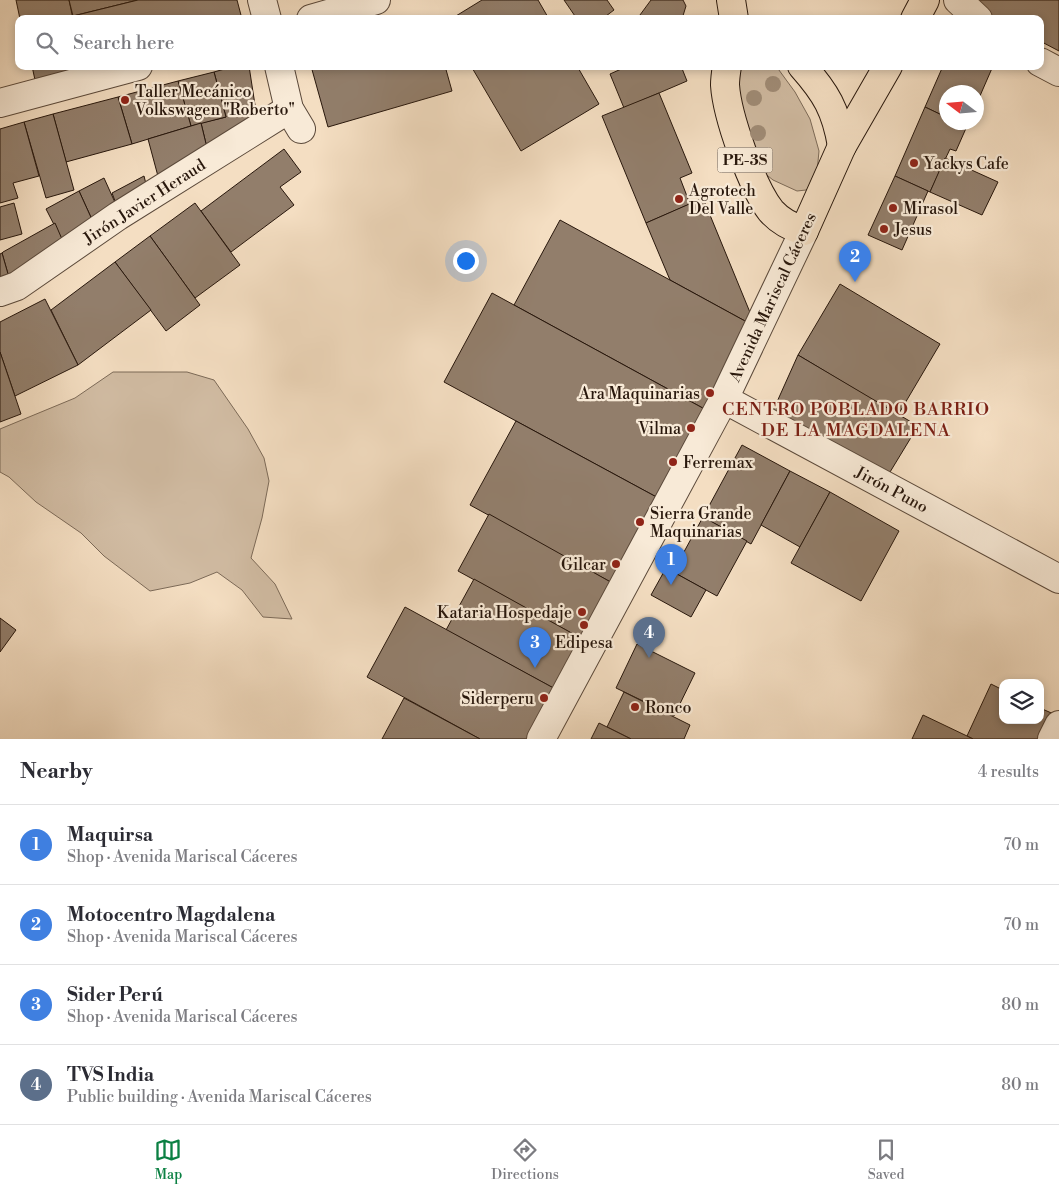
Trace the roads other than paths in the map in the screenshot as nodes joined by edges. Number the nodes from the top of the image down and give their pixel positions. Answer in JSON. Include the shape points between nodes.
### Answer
{"nodes":[{"id":1,"x":262,"y":0,"type":"edge"},
{"id":2,"x":376,"y":0,"type":"edge"},
{"id":3,"x":730,"y":0,"type":"edge"},
{"id":4,"x":925,"y":0,"type":"edge"},
{"id":5,"x":958,"y":0,"type":"edge"},
{"id":6,"x":266,"y":15,"type":"edge"},
{"id":7,"x":325,"y":15,"type":"edge"},
{"id":8,"x":733,"y":15,"type":"edge"},
{"id":9,"x":916,"y":15,"type":"edge"},
{"id":10,"x":974,"y":15,"type":"edge"},
{"id":11,"x":1044,"y":64,"type":"edge"},
{"id":12,"x":123,"y":70,"type":"edge"},
{"id":13,"x":280,"y":70,"type":"edge"},
{"id":14,"x":727,"y":70,"type":"edge"},
{"id":15,"x":805,"y":70,"type":"edge"},
{"id":16,"x":886,"y":70,"type":"edge"},
{"id":17,"x":1059,"y":72,"type":"edge"},
{"id":18,"x":0,"y":103,"type":"edge"},
{"id":19,"x":842,"y":146,"type":"junction"},
{"id":20,"x":804,"y":231,"type":"junction"},
{"id":21,"x":0,"y":292,"type":"edge"},
{"id":22,"x":724,"y":399,"type":"junction"},
{"id":23,"x":1059,"y":579,"type":"edge"},
{"id":24,"x":1059,"y":725,"type":"edge"},
{"id":25,"x":541,"y":739,"type":"edge"},
{"id":26,"x":1052,"y":739,"type":"edge"}],
"edges":[{"from":1,"to":6,"type":"street"},
{"from":2,"to":7,"type":"street"},
{"from":3,"to":8,"type":"highway"},
{"from":4,"to":9,"type":"highway"},
{"from":5,"to":10,"type":"street"},
{"from":11,"to":17,"type":"street"},
{"from":12,"to":18,"type":"street"},
{"from":13,"to":21,"type":"street","name":"Jirón Javier Heraud","via":[[295,119],[118,216],[17,286]]},
{"from":14,"to":20,"type":"highway","number":"PE-3S","via":[[731,119],[761,196],[782,221]]},
{"from":15,"to":19,"type":"highway","via":[[828,98]]},
{"from":16,"to":19,"type":"highway","name":"Avenida Mariscal Cáceres"},
{"from":19,"to":20,"type":"highway","name":"Avenida Mariscal Cáceres"},
{"from":20,"to":22,"type":"street","name":"Avenida Mariscal Cáceres"},
{"from":22,"to":23,"type":"street","name":"Jirón Puno"},
{"from":22,"to":25,"type":"street","name":"Avenida Mariscal Cáceres"},
{"from":24,"to":26,"type":"street"}]}
